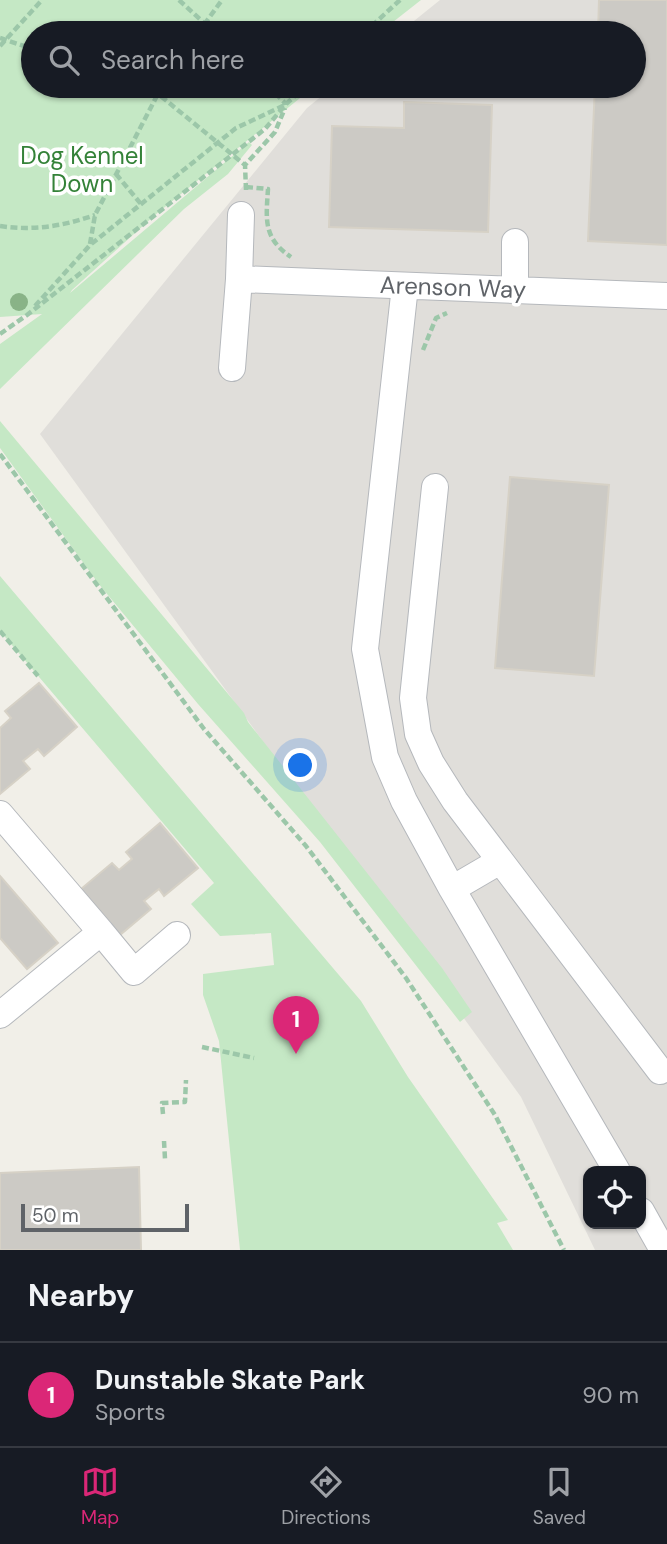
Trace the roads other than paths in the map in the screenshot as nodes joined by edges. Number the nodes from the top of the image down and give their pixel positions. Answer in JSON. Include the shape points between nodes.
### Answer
{"nodes":[{"id":1,"x":241,"y":215,"type":"road end"},
{"id":2,"x":515,"y":242,"type":"dead end"},
{"id":3,"x":239,"y":279,"type":"junction"},
{"id":4,"x":405,"y":286,"type":"junction"},
{"id":5,"x":515,"y":289,"type":"junction"},
{"id":6,"x":667,"y":296,"type":"edge"},
{"id":7,"x":232,"y":368,"type":"dead end"},
{"id":8,"x":435,"y":487,"type":"dead end"},
{"id":9,"x":0,"y":814,"type":"edge"},
{"id":10,"x":500,"y":861,"type":"junction"},
{"id":11,"x":453,"y":889,"type":"junction"},
{"id":12,"x":101,"y":932,"type":"junction"},
{"id":13,"x":177,"y":935,"type":"dead end"},
{"id":14,"x":0,"y":1015,"type":"edge"},
{"id":15,"x":660,"y":1071,"type":"dead end"},
{"id":16,"x":614,"y":1166,"type":"edge"},
{"id":17,"x":646,"y":1220,"type":"edge"},
{"id":18,"x":663,"y":1250,"type":"edge"}],
"edges":[{"from":1,"to":3,"type":"street"},
{"from":2,"to":5,"type":"street"},
{"from":3,"to":4,"type":"street","name":"Arenson Way"},
{"from":3,"to":7,"type":"street"},
{"from":4,"to":5,"type":"street","name":"Arenson Way"},
{"from":4,"to":11,"type":"street","via":[[365,649],[385,757]]},
{"from":5,"to":6,"type":"street","name":"Arenson Way"},
{"from":8,"to":10,"type":"street","via":[[415,667],[418,734],[455,801]]},
{"from":9,"to":12,"type":"street"},
{"from":10,"to":11,"type":"street"},
{"from":10,"to":15,"type":"street"},
{"from":11,"to":16,"type":"street"},
{"from":12,"to":13,"type":"street","via":[[134,972]]},
{"from":12,"to":14,"type":"street"},
{"from":17,"to":18,"type":"street"}]}
